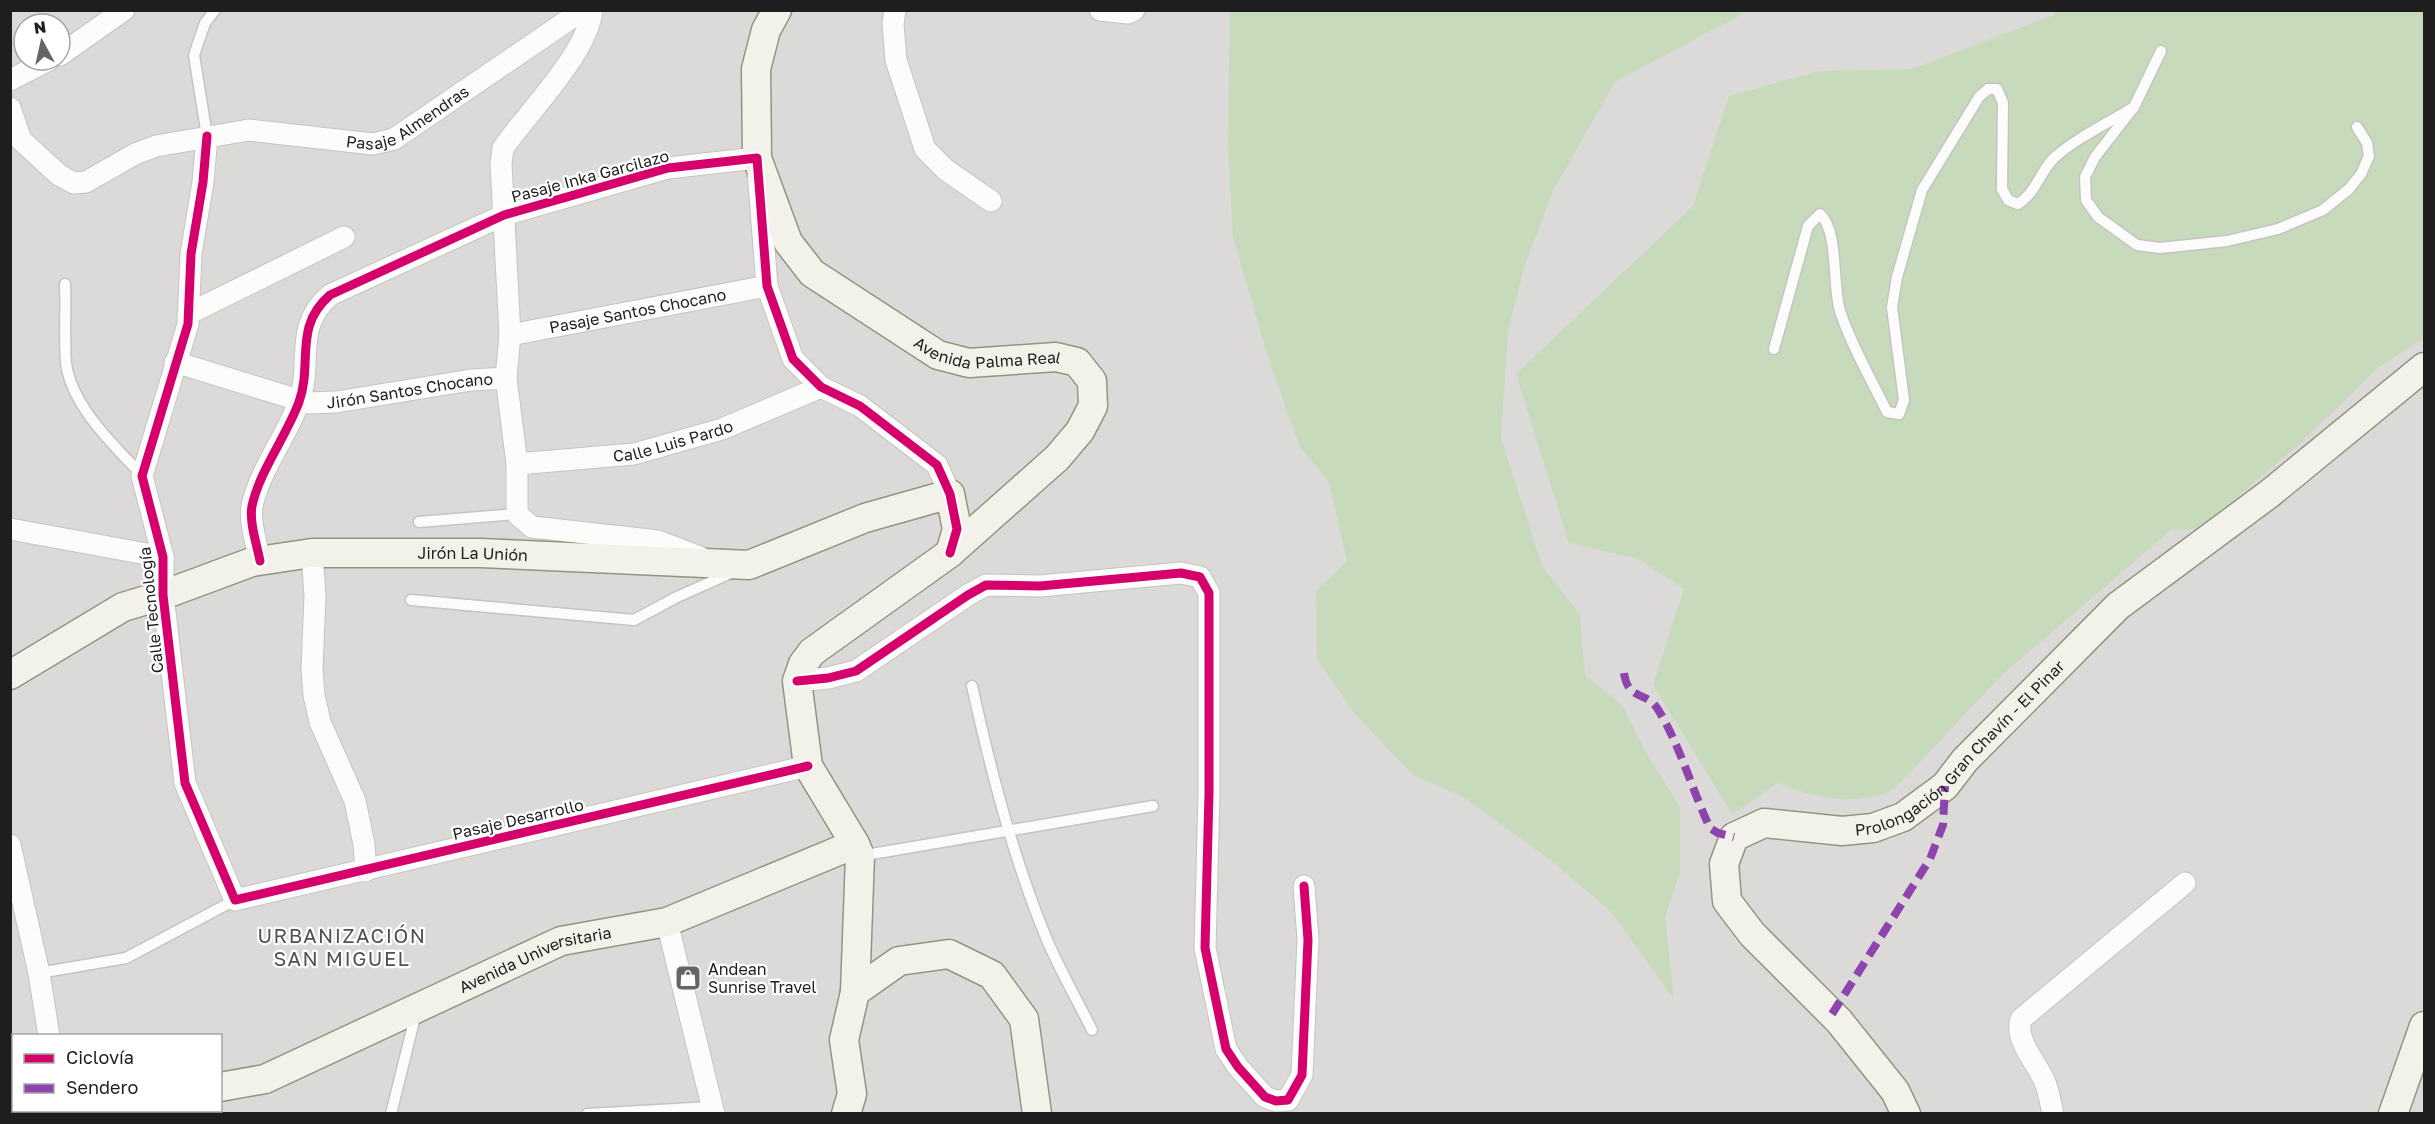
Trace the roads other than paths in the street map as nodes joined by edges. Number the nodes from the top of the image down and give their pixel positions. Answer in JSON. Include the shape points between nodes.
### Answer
{"nodes":[{"id":1,"x":124,"y":10,"type":"edge"},
{"id":2,"x":215,"y":10,"type":"edge"},
{"id":3,"x":583,"y":10,"type":"edge"},
{"id":4,"x":592,"y":10,"type":"edge"},
{"id":5,"x":777,"y":10,"type":"edge"},
{"id":6,"x":895,"y":10,"type":"edge"},
{"id":7,"x":1100,"y":10,"type":"edge"},
{"id":8,"x":1134,"y":10,"type":"edge"},
{"id":9,"x":72,"y":47,"type":"edge"},
{"id":10,"x":2162,"y":51,"type":"dead end"},
{"id":11,"x":26,"y":72,"type":"edge"},
{"id":12,"x":10,"y":80,"type":"edge"},
{"id":13,"x":2134,"y":107,"type":"junction"},
{"id":14,"x":10,"y":108,"type":"edge"},
{"id":15,"x":2357,"y":127,"type":"dead end"},
{"id":16,"x":207,"y":136,"type":"junction"},
{"id":17,"x":757,"y":158,"type":"junction"},
{"id":18,"x":991,"y":201,"type":"dead end"},
{"id":19,"x":504,"y":214,"type":"junction"},
{"id":20,"x":344,"y":237,"type":"dead end"},
{"id":21,"x":65,"y":285,"type":"dead end"},
{"id":22,"x":767,"y":286,"type":"junction"},
{"id":23,"x":188,"y":314,"type":"junction"},
{"id":24,"x":510,"y":335,"type":"junction"},
{"id":25,"x":1774,"y":349,"type":"dead end"},
{"id":26,"x":175,"y":362,"type":"junction"},
{"id":27,"x":2424,"y":367,"type":"edge"},
{"id":28,"x":506,"y":378,"type":"junction"},
{"id":29,"x":821,"y":387,"type":"junction"},
{"id":30,"x":300,"y":400,"type":"junction"},
{"id":31,"x":517,"y":464,"type":"junction"},
{"id":32,"x":142,"y":476,"type":"junction"},
{"id":33,"x":950,"y":494,"type":"junction"},
{"id":34,"x":517,"y":514,"type":"junction"},
{"id":35,"x":419,"y":522,"type":"dead end"},
{"id":36,"x":10,"y":529,"type":"edge"},
{"id":37,"x":312,"y":553,"type":"junction"},
{"id":38,"x":950,"y":553,"type":"junction"},
{"id":39,"x":163,"y":557,"type":"junction"},
{"id":40,"x":260,"y":561,"type":"junction"},
{"id":41,"x":717,"y":563,"type":"junction"},
{"id":42,"x":749,"y":565,"type":"junction"},
{"id":43,"x":163,"y":595,"type":"junction"},
{"id":44,"x":411,"y":600,"type":"dead end"},
{"id":45,"x":10,"y":675,"type":"edge"},
{"id":46,"x":797,"y":681,"type":"junction"},
{"id":47,"x":972,"y":686,"type":"dead end"},
{"id":48,"x":808,"y":766,"type":"junction"},
{"id":49,"x":1153,"y":806,"type":"dead end"},
{"id":50,"x":1009,"y":831,"type":"junction"},
{"id":51,"x":10,"y":845,"type":"edge"},
{"id":52,"x":858,"y":850,"type":"junction"},
{"id":53,"x":366,"y":871,"type":"junction"},
{"id":54,"x":2185,"y":883,"type":"dead end"},
{"id":55,"x":1304,"y":886,"type":"dead end"},
{"id":56,"x":235,"y":900,"type":"junction"},
{"id":57,"x":667,"y":922,"type":"junction"},
{"id":58,"x":39,"y":973,"type":"junction"},
{"id":59,"x":855,"y":992,"type":"junction"},
{"id":60,"x":417,"y":1007,"type":"junction"},
{"id":61,"x":2424,"y":1026,"type":"edge"},
{"id":62,"x":1092,"y":1030,"type":"dead end"},
{"id":63,"x":49,"y":1034,"type":"edge"},
{"id":64,"x":222,"y":1087,"type":"edge"},
{"id":65,"x":713,"y":1110,"type":"edge"},
{"id":66,"x":391,"y":1113,"type":"edge"},
{"id":67,"x":587,"y":1113,"type":"edge"},
{"id":68,"x":846,"y":1113,"type":"edge"},
{"id":69,"x":1037,"y":1113,"type":"edge"},
{"id":70,"x":1906,"y":1113,"type":"edge"},
{"id":71,"x":2053,"y":1113,"type":"edge"},
{"id":72,"x":2393,"y":1113,"type":"edge"}],
"edges":[{"from":1,"to":9,"type":"street"},
{"from":2,"to":16,"type":"lane","via":[[205,23],[194,55]]},
{"from":3,"to":16,"type":"street","name":"Pasaje Almendras","via":[[394,139],[373,144],[249,130]]},
{"from":4,"to":19,"type":"street","via":[[575,56],[503,148]]},
{"from":5,"to":17,"type":"main road","name":"Avenida Palma Real","via":[[766,30],[756,69]]},
{"from":6,"to":18,"type":"street","via":[[896,60],[925,149],[946,170]]},
{"from":7,"to":8,"type":"street"},
{"from":10,"to":13,"type":"lane"},
{"from":11,"to":12,"type":"street"},
{"from":13,"to":15,"type":"lane","via":[[2095,157],[2085,177],[2086,200],[2098,217],[2137,245],[2160,248],[2227,241],[2278,229],[2323,210],[2349,189],[2369,156],[2367,143]]},
{"from":13,"to":25,"type":"lane","via":[[2055,158],[2028,198],[2018,204],[2008,200],[2002,189],[2002,103],[1997,89],[1988,89],[1979,97],[1922,190],[1897,277],[1892,306],[1904,400],[1899,414],[1887,411],[1840,311],[1831,239],[1826,220],[1820,214],[1808,226]]},
{"from":14,"to":16,"type":"street","name":"Pasaje Almendras","via":[[21,140],[74,183],[86,182],[156,146]]},
{"from":16,"to":23,"type":"street","via":[[191,254]]},
{"from":17,"to":19,"type":"street","name":"Pasaje Inka Garcilazo","via":[[668,168]]},
{"from":17,"to":22,"type":"street"},
{"from":17,"to":38,"type":"main road","name":"Avenida Palma Real","via":[[788,242],[812,273],[938,355],[969,363],[1056,357],[1077,362],[1092,381],[1093,405],[1080,431],[1057,458]]},
{"from":19,"to":24,"type":"street"},
{"from":19,"to":30,"type":"street","name":"Pasaje Inka Garcilazo","via":[[330,295],[310,319]]},
{"from":20,"to":23,"type":"street"},
{"from":21,"to":32,"type":"lane","via":[[66,365],[80,402],[102,433]]},
{"from":22,"to":24,"type":"street","name":"Pasaje Santos Chocano"},
{"from":22,"to":29,"type":"street","via":[[793,359]]},
{"from":23,"to":26,"type":"street"},
{"from":24,"to":28,"type":"street"},
{"from":26,"to":30,"type":"street","name":"Jirón Santos Chocano"},
{"from":26,"to":32,"type":"street"},
{"from":27,"to":70,"type":"main road","name":"Prolongación Gran Chavín - El Pinar","via":[[2269,494],[2118,606],[1965,760],[1945,786],[1903,817],[1873,828],[1842,831],[1764,823],[1734,837],[1724,864],[1727,901],[1752,934],[1839,1022],[1895,1091]]},
{"from":28,"to":30,"type":"street","name":"Jirón Santos Chocano","via":[[336,402]]},
{"from":28,"to":31,"type":"street"},
{"from":29,"to":31,"type":"street","name":"Calle Luis Pardo","via":[[722,429],[645,452]]},
{"from":29,"to":33,"type":"street","via":[[860,406],[937,465]]},
{"from":30,"to":40,"type":"street","name":"Pasaje Inka Garcilazo","via":[[251,510]]},
{"from":31,"to":34,"type":"street"},
{"from":32,"to":39,"type":"street","name":"Calle Tecnología"},
{"from":33,"to":38,"type":"main road","via":[[957,529]]},
{"from":33,"to":42,"type":"main road","name":"Jirón La Unión","via":[[865,518]]},
{"from":34,"to":35,"type":"lane"},
{"from":34,"to":41,"type":"street","via":[[532,527],[658,541]]},
{"from":36,"to":39,"type":"street"},
{"from":37,"to":40,"type":"main road","name":"Jirón La Unión"},
{"from":37,"to":41,"type":"main road","name":"Jirón La Unión","via":[[480,553]]},
{"from":37,"to":53,"type":"street","via":[[314,695],[320,722],[355,801]]},
{"from":38,"to":46,"type":"main road","name":"Avenida Palma Real","via":[[812,652]]},
{"from":39,"to":43,"type":"street","name":"Calle Tecnología"},
{"from":40,"to":43,"type":"main road","name":"Jirón La Unión"},
{"from":41,"to":42,"type":"main road","name":"Jirón La Unión"},
{"from":42,"to":44,"type":"lane","via":[[634,620]]},
{"from":43,"to":45,"type":"main road","name":"Jirón La Unión","via":[[123,607]]},
{"from":43,"to":56,"type":"street","name":"Calle Tecnología","via":[[185,783]]},
{"from":46,"to":48,"type":"main road"},
{"from":46,"to":55,"type":"street","via":[[856,671],[986,585],[1040,586],[1181,573],[1200,577],[1209,593],[1205,948],[1226,1048],[1265,1097],[1276,1101],[1288,1100],[1302,1075],[1308,940]]},
{"from":47,"to":50,"type":"lane"},
{"from":48,"to":52,"type":"main road"},
{"from":48,"to":53,"type":"street","name":"Pasaje Desarrollo"},
{"from":49,"to":50,"type":"lane"},
{"from":50,"to":52,"type":"lane"},
{"from":50,"to":62,"type":"lane","via":[[1047,940]]},
{"from":51,"to":58,"type":"street"},
{"from":52,"to":57,"type":"main road","name":"Avenida Universitaria"},
{"from":52,"to":59,"type":"main road"},
{"from":53,"to":56,"type":"street","name":"Pasaje Desarrollo"},
{"from":54,"to":71,"type":"street","via":[[2021,1019],[2021,1036],[2045,1084]]},
{"from":56,"to":58,"type":"lane","via":[[126,958]]},
{"from":57,"to":60,"type":"main road","name":"Avenida Universitaria","via":[[561,941]]},
{"from":57,"to":65,"type":"street"},
{"from":58,"to":63,"type":"street"},
{"from":59,"to":68,"type":"main road","via":[[844,1040],[852,1094]]},
{"from":59,"to":69,"type":"main road","via":[[899,961],[949,954],[992,975],[1024,1019]]},
{"from":60,"to":64,"type":"main road","name":"Avenida Universitaria","via":[[265,1079]]},
{"from":60,"to":66,"type":"lane"},
{"from":61,"to":72,"type":"main road"},
{"from":65,"to":67,"type":"lane"}]}
